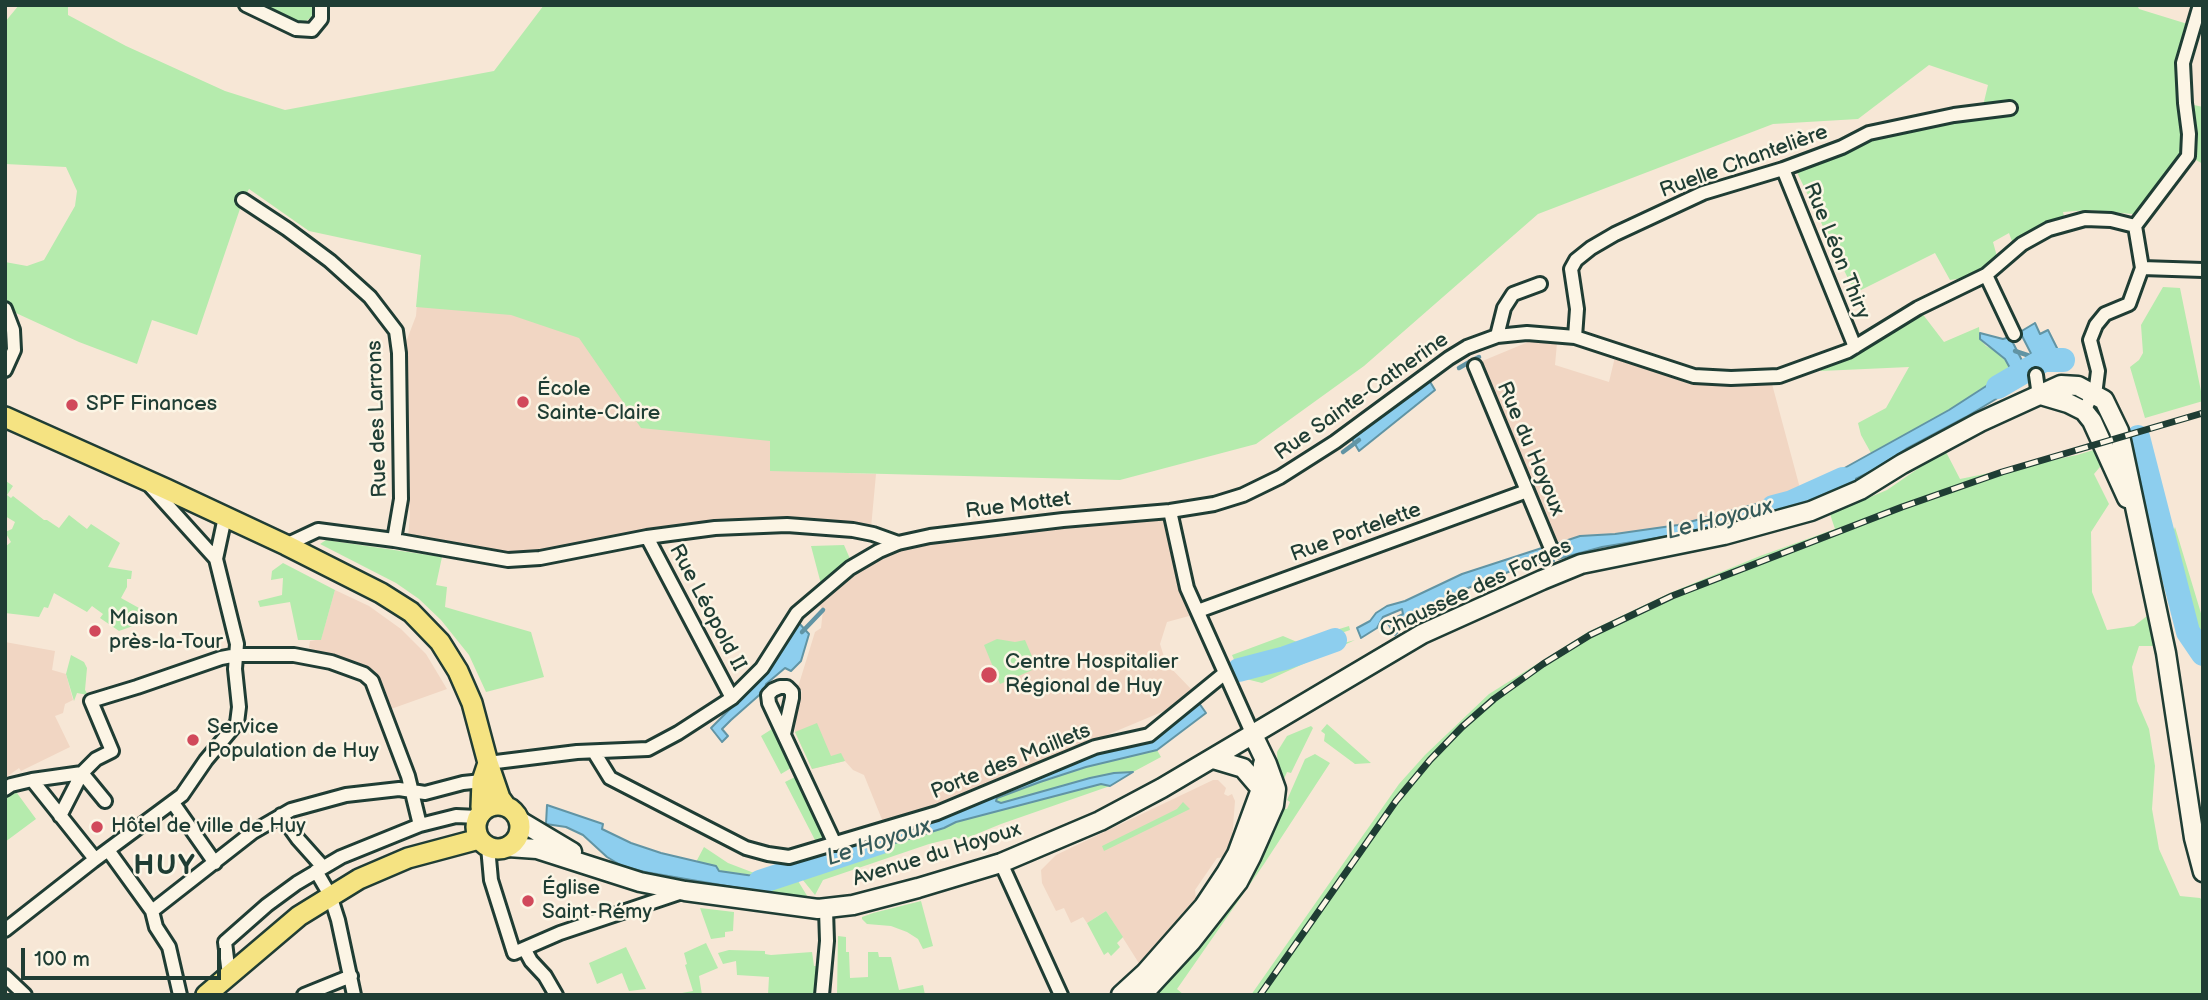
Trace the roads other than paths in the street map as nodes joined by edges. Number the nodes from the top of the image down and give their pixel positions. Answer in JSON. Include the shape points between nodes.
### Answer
{"nodes":[{"id":1,"x":246,"y":5,"type":"edge"},
{"id":2,"x":321,"y":5,"type":"edge"},
{"id":3,"x":2200,"y":5,"type":"edge"},
{"id":4,"x":2010,"y":108,"type":"dead end"},
{"id":5,"x":1783,"y":169,"type":"junction"},
{"id":6,"x":243,"y":200,"type":"dead end"},
{"id":7,"x":2135,"y":226,"type":"junction"},
{"id":8,"x":2142,"y":268,"type":"junction"},
{"id":9,"x":2203,"y":270,"type":"edge"},
{"id":10,"x":1986,"y":275,"type":"junction"},
{"id":11,"x":1540,"y":284,"type":"dead end"},
{"id":12,"x":5,"y":309,"type":"edge"},
{"id":13,"x":2014,"y":334,"type":"dead end"},
{"id":14,"x":1497,"y":336,"type":"junction"},
{"id":15,"x":1575,"y":337,"type":"junction"},
{"id":16,"x":1855,"y":347,"type":"junction"},
{"id":17,"x":1475,"y":366,"type":"dead end"},
{"id":18,"x":5,"y":370,"type":"edge"},
{"id":19,"x":2036,"y":375,"type":"dead end"},
{"id":20,"x":2094,"y":394,"type":"junction"},
{"id":21,"x":2040,"y":395,"type":"junction"},
{"id":22,"x":2084,"y":411,"type":"junction"},
{"id":23,"x":5,"y":417,"type":"edge"},
{"id":24,"x":141,"y":477,"type":"junction"},
{"id":25,"x":1527,"y":491,"type":"junction"},
{"id":26,"x":1170,"y":511,"type":"junction"},
{"id":27,"x":1143,"y":512,"type":"joint"},
{"id":28,"x":225,"y":517,"type":"junction"},
{"id":29,"x":2139,"y":524,"type":"junction"},
{"id":30,"x":647,"y":537,"type":"junction"},
{"id":31,"x":394,"y":540,"type":"junction"},
{"id":32,"x":898,"y":543,"type":"junction"},
{"id":33,"x":286,"y":545,"type":"junction"},
{"id":34,"x":1550,"y":546,"type":"dead end"},
{"id":35,"x":216,"y":559,"type":"junction"},
{"id":36,"x":1198,"y":611,"type":"junction"},
{"id":37,"x":237,"y":655,"type":"junction"},
{"id":38,"x":1225,"y":674,"type":"junction"},
{"id":39,"x":732,"y":698,"type":"junction"},
{"id":40,"x":784,"y":734,"type":"dead end"},
{"id":41,"x":1253,"y":735,"type":"junction"},
{"id":42,"x":594,"y":752,"type":"junction"},
{"id":43,"x":1262,"y":757,"type":"junction"},
{"id":44,"x":1213,"y":759,"type":"junction"},
{"id":45,"x":485,"y":772,"type":"junction"},
{"id":46,"x":82,"y":773,"type":"junction"},
{"id":47,"x":32,"y":780,"type":"junction"},
{"id":48,"x":8,"y":787,"type":"edge"},
{"id":49,"x":1261,"y":789,"type":"junction"},
{"id":50,"x":412,"y":792,"type":"junction"},
{"id":51,"x":177,"y":799,"type":"junction"},
{"id":52,"x":105,"y":801,"type":"dead end"},
{"id":53,"x":505,"y":806,"type":"junction"},
{"id":54,"x":480,"y":813,"type":"junction"},
{"id":55,"x":281,"y":815,"type":"junction"},
{"id":56,"x":60,"y":816,"type":"junction"},
{"id":57,"x":520,"y":821,"type":"junction"},
{"id":58,"x":420,"y":825,"type":"junction"},
{"id":59,"x":483,"y":843,"type":"junction"},
{"id":60,"x":835,"y":844,"type":"junction"},
{"id":61,"x":509,"y":847,"type":"junction"},
{"id":62,"x":108,"y":850,"type":"junction"},
{"id":63,"x":94,"y":860,"type":"junction"},
{"id":64,"x":215,"y":863,"type":"junction"},
{"id":65,"x":1001,"y":863,"type":"junction"},
{"id":66,"x":319,"y":869,"type":"junction"},
{"id":67,"x":609,"y":872,"type":"junction"},
{"id":68,"x":2203,"y":872,"type":"edge"},
{"id":69,"x":685,"y":891,"type":"junction"},
{"id":70,"x":330,"y":895,"type":"junction"},
{"id":71,"x":825,"y":910,"type":"junction"},
{"id":72,"x":152,"y":911,"type":"junction"},
{"id":73,"x":5,"y":930,"type":"edge"},
{"id":74,"x":525,"y":950,"type":"junction"},
{"id":75,"x":229,"y":975,"type":"junction"},
{"id":76,"x":5,"y":976,"type":"edge"},
{"id":77,"x":351,"y":976,"type":"junction"},
{"id":78,"x":25,"y":995,"type":"edge"},
{"id":79,"x":180,"y":995,"type":"edge"},
{"id":80,"x":206,"y":995,"type":"edge"},
{"id":81,"x":304,"y":995,"type":"edge"},
{"id":82,"x":354,"y":995,"type":"edge"},
{"id":83,"x":556,"y":995,"type":"edge"},
{"id":84,"x":822,"y":995,"type":"edge"},
{"id":85,"x":1061,"y":995,"type":"edge"},
{"id":86,"x":1121,"y":995,"type":"edge"},
{"id":87,"x":1142,"y":995,"type":"edge"}],
"edges":[{"from":1,"to":2,"type":"street","via":[[296,29],[312,30],[321,19]]},
{"from":3,"to":7,"type":"street","via":[[2183,63],[2188,156]]},
{"from":4,"to":5,"type":"street","name":"Ruelle Chantelière","via":[[1954,114],[1869,133]]},
{"from":5,"to":15,"type":"street","name":"Ruelle Chantelière","via":[[1703,193],[1583,254],[1571,269],[1577,309]]},
{"from":5,"to":16,"type":"street","name":"Rue Léon Thiry"},
{"from":6,"to":31,"type":"street","name":"Rue des Larrons","via":[[330,261],[370,297],[396,331],[401,499]]},
{"from":7,"to":8,"type":"street"},
{"from":7,"to":10,"type":"street","name":"Rue Sainte-Catherine","via":[[2085,219],[2057,226],[2022,244]]},
{"from":8,"to":9,"type":"street"},
{"from":8,"to":20,"type":"street","via":[[2129,304],[2105,314],[2093,332],[2090,340],[2098,372]]},
{"from":10,"to":13,"type":"street"},
{"from":10,"to":16,"type":"street","name":"Rue Sainte-Catherine","via":[[1918,308]]},
{"from":11,"to":14,"type":"street","via":[[1513,294]]},
{"from":12,"to":18,"type":"street","via":[[14,350]]},
{"from":14,"to":15,"type":"street","name":"Rue Sainte-Catherine"},
{"from":14,"to":26,"type":"street","name":"Rue Sainte-Catherine","via":[[1449,358],[1280,477],[1214,504]]},
{"from":15,"to":16,"type":"street","name":"Rue Sainte-Catherine","via":[[1694,376],[1731,379],[1779,376]]},
{"from":17,"to":25,"type":"street","name":"Rue du Hoyoux"},
{"from":19,"to":21,"type":"street"},
{"from":20,"to":21,"type":"main road","name":"Chaussée des Forges","via":[[2061,385]]},
{"from":20,"to":22,"type":"street"},
{"from":20,"to":29,"type":"main road","via":[[2104,400],[2119,431]]},
{"from":21,"to":22,"type":"main road"},
{"from":21,"to":41,"type":"main road","name":"Chaussée des Forges","via":[[1811,511],[1724,536],[1581,564],[1551,576],[1422,634]]},
{"from":22,"to":29,"type":"main road"},
{"from":23,"to":24,"type":"main road"},
{"from":24,"to":28,"type":"main road"},
{"from":24,"to":35,"type":"street"},
{"from":25,"to":34,"type":"street","name":"Rue du Hoyoux"},
{"from":25,"to":36,"type":"street","name":"Rue Portelette"},
{"from":26,"to":27,"type":"street","name":"Rue Sainte-Catherine"},
{"from":26,"to":36,"type":"street","via":[[1187,587]]},
{"from":27,"to":32,"type":"street","name":"Rue Mottet"},
{"from":28,"to":33,"type":"main road"},
{"from":28,"to":35,"type":"street"},
{"from":29,"to":68,"type":"main road"},
{"from":30,"to":31,"type":"street","via":[[508,560]]},
{"from":30,"to":32,"type":"street","via":[[787,525],[853,530]]},
{"from":30,"to":39,"type":"street","name":"Rue Léopold II"},
{"from":31,"to":33,"type":"street","via":[[318,530]]},
{"from":32,"to":39,"type":"street","via":[[850,568],[797,613],[762,668]]},
{"from":33,"to":45,"type":"main road","via":[[381,593],[411,612],[440,642],[472,703]]},
{"from":35,"to":37,"type":"street"},
{"from":36,"to":38,"type":"street"},
{"from":37,"to":46,"type":"street","via":[[91,701],[112,751]]},
{"from":37,"to":50,"type":"street","via":[[310,657],[364,674],[376,689]]},
{"from":37,"to":51,"type":"street","via":[[237,723]]},
{"from":38,"to":41,"type":"street"},
{"from":38,"to":60,"type":"street","name":"Porte des Maillets","via":[[1150,735],[1095,747],[937,813]]},
{"from":39,"to":42,"type":"street","via":[[648,749]]},
{"from":40,"to":60,"type":"street"},
{"from":41,"to":43,"type":"main road"},
{"from":41,"to":44,"type":"main road","name":"Avenue du Hoyoux"},
{"from":42,"to":45,"type":"street"},
{"from":42,"to":60,"type":"street","name":"Porte des Maillets","via":[[610,778],[746,848],[789,856]]},
{"from":43,"to":49,"type":"main road"},
{"from":43,"to":87,"type":"main road","via":[[1276,789],[1274,805],[1251,857],[1212,917]]},
{"from":44,"to":49,"type":"main road","via":[[1243,768]]},
{"from":44,"to":65,"type":"main road","name":"Avenue du Hoyoux","via":[[1100,821]]},
{"from":45,"to":50,"type":"street","via":[[463,783]]},
{"from":45,"to":53,"type":"main road"},
{"from":45,"to":54,"type":"main road"},
{"from":46,"to":47,"type":"street"},
{"from":46,"to":52,"type":"street"},
{"from":46,"to":56,"type":"street"},
{"from":47,"to":48,"type":"street"},
{"from":47,"to":56,"type":"street"},
{"from":49,"to":86,"type":"main road","via":[[1237,854],[1204,906]]},
{"from":50,"to":55,"type":"street","via":[[399,789],[346,795]]},
{"from":50,"to":58,"type":"street"},
{"from":51,"to":62,"type":"street","via":[[126,831]]},
{"from":51,"to":64,"type":"street"},
{"from":53,"to":54,"type":"main road","via":[[492,806]]},
{"from":53,"to":57,"type":"main road"},
{"from":54,"to":58,"type":"street"},
{"from":54,"to":59,"type":"main road","via":[[476,832]]},
{"from":55,"to":64,"type":"street"},
{"from":55,"to":66,"type":"street"},
{"from":56,"to":63,"type":"street"},
{"from":57,"to":61,"type":"main road","via":[[520,833]]},
{"from":57,"to":67,"type":"main road","name":"Avenue du Hoyoux"},
{"from":58,"to":66,"type":"street"},
{"from":59,"to":61,"type":"main road"},
{"from":59,"to":70,"type":"main road","via":[[395,862]]},
{"from":59,"to":74,"type":"street","via":[[514,953]]},
{"from":61,"to":67,"type":"main road","name":"Avenue du Hoyoux","via":[[537,849]]},
{"from":62,"to":63,"type":"street"},
{"from":62,"to":72,"type":"street"},
{"from":63,"to":73,"type":"street"},
{"from":64,"to":72,"type":"street"},
{"from":65,"to":71,"type":"main road","name":"Avenue du Hoyoux"},
{"from":65,"to":85,"type":"street"},
{"from":66,"to":70,"type":"street"},
{"from":66,"to":75,"type":"street","via":[[282,893],[225,942]]},
{"from":67,"to":69,"type":"main road","name":"Avenue du Hoyoux"},
{"from":69,"to":71,"type":"main road","name":"Avenue du Hoyoux"},
{"from":69,"to":74,"type":"street","via":[[560,933]]},
{"from":70,"to":75,"type":"main road"},
{"from":70,"to":77,"type":"street"},
{"from":71,"to":84,"type":"street"},
{"from":72,"to":79,"type":"street","via":[[169,947]]},
{"from":74,"to":83,"type":"street"},
{"from":75,"to":80,"type":"main road"},
{"from":76,"to":78,"type":"street"},
{"from":77,"to":81,"type":"street"},
{"from":77,"to":82,"type":"street"}]}
